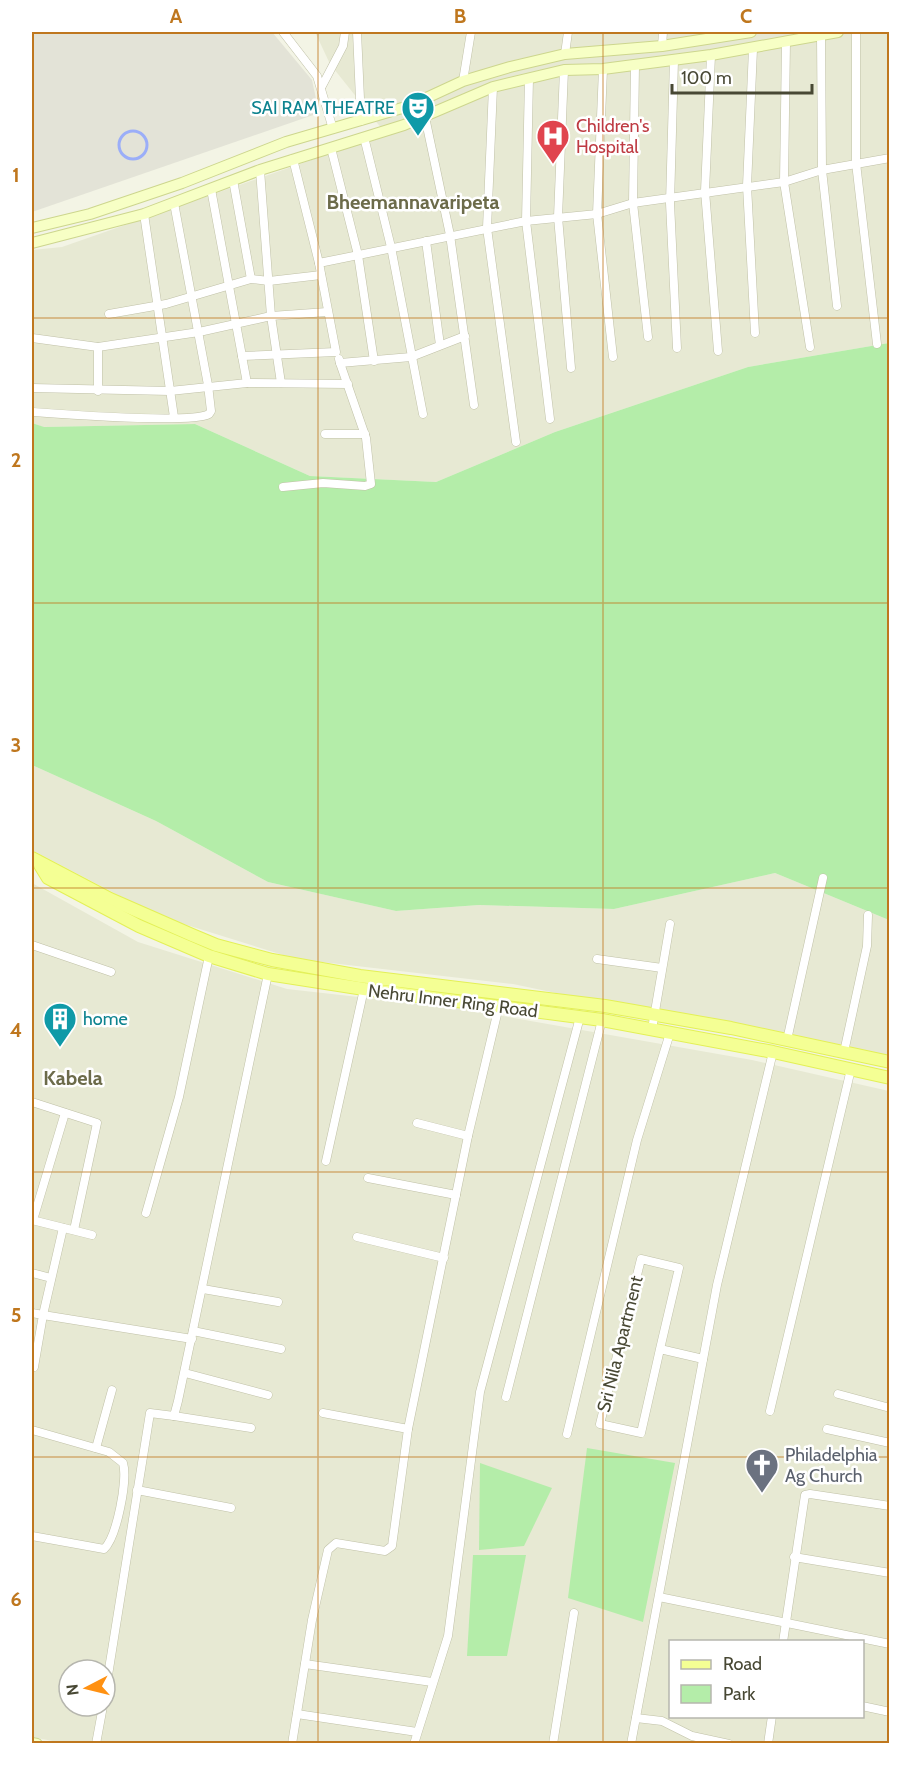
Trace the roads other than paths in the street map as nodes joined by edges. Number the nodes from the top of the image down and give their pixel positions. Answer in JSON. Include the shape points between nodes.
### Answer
{"nodes":[{"id":1,"x":283,"y":32,"type":"edge"},
{"id":2,"x":345,"y":32,"type":"edge"},
{"id":3,"x":357,"y":32,"type":"edge"},
{"id":4,"x":471,"y":32,"type":"edge"},
{"id":5,"x":568,"y":32,"type":"edge"},
{"id":6,"x":663,"y":32,"type":"edge"},
{"id":7,"x":751,"y":32,"type":"edge"},
{"id":8,"x":838,"y":32,"type":"edge"},
{"id":9,"x":856,"y":32,"type":"edge"},
{"id":10,"x":737,"y":33,"type":"edge"},
{"id":11,"x":821,"y":35,"type":"junction"},
{"id":12,"x":702,"y":36,"type":"edge"},
{"id":13,"x":786,"y":42,"type":"junction"},
{"id":14,"x":662,"y":46,"type":"junction"},
{"id":15,"x":753,"y":49,"type":"junction"},
{"id":16,"x":565,"y":54,"type":"junction"},
{"id":17,"x":711,"y":55,"type":"junction"},
{"id":18,"x":674,"y":60,"type":"junction"},
{"id":19,"x":636,"y":64,"type":"junction"},
{"id":20,"x":603,"y":69,"type":"junction"},
{"id":21,"x":564,"y":70,"type":"junction"},
{"id":22,"x":529,"y":78,"type":"junction"},
{"id":23,"x":463,"y":81,"type":"junction"},
{"id":24,"x":322,"y":86,"type":"junction"},
{"id":25,"x":493,"y":87,"type":"junction"},
{"id":26,"x":392,"y":112,"type":"junction"},
{"id":27,"x":425,"y":117,"type":"junction"},
{"id":28,"x":360,"y":121,"type":"junction"},
{"id":29,"x":396,"y":127,"type":"junction"},
{"id":30,"x":333,"y":129,"type":"junction"},
{"id":31,"x":364,"y":138,"type":"junction"},
{"id":32,"x":331,"y":148,"type":"junction"},
{"id":33,"x":890,"y":158,"type":"edge"},
{"id":34,"x":293,"y":159,"type":"junction"},
{"id":35,"x":856,"y":163,"type":"junction"},
{"id":36,"x":260,"y":170,"type":"junction"},
{"id":37,"x":822,"y":170,"type":"junction"},
{"id":38,"x":233,"y":180,"type":"junction"},
{"id":39,"x":784,"y":182,"type":"junction"},
{"id":40,"x":747,"y":186,"type":"junction"},
{"id":41,"x":212,"y":189,"type":"junction"},
{"id":42,"x":705,"y":191,"type":"junction"},
{"id":43,"x":670,"y":197,"type":"junction"},
{"id":44,"x":174,"y":203,"type":"junction"},
{"id":45,"x":633,"y":203,"type":"junction"},
{"id":46,"x":144,"y":214,"type":"junction"},
{"id":47,"x":597,"y":214,"type":"junction"},
{"id":48,"x":558,"y":217,"type":"junction"},
{"id":49,"x":526,"y":221,"type":"junction"},
{"id":50,"x":32,"y":228,"type":"edge"},
{"id":51,"x":487,"y":228,"type":"junction"},
{"id":52,"x":450,"y":235,"type":"junction"},
{"id":53,"x":426,"y":241,"type":"junction"},
{"id":54,"x":32,"y":243,"type":"edge"},
{"id":55,"x":391,"y":247,"type":"junction"},
{"id":56,"x":358,"y":255,"type":"junction"},
{"id":57,"x":319,"y":263,"type":"junction"},
{"id":58,"x":321,"y":275,"type":"junction"},
{"id":59,"x":251,"y":279,"type":"junction"},
{"id":60,"x":269,"y":281,"type":"junction"},
{"id":61,"x":228,"y":285,"type":"junction"},
{"id":62,"x":191,"y":296,"type":"junction"},
{"id":63,"x":158,"y":306,"type":"junction"},
{"id":64,"x":837,"y":306,"type":"dead end"},
{"id":65,"x":327,"y":312,"type":"junction"},
{"id":66,"x":109,"y":315,"type":"dead end"},
{"id":67,"x":271,"y":316,"type":"junction"},
{"id":68,"x":235,"y":324,"type":"junction"},
{"id":69,"x":199,"y":332,"type":"junction"},
{"id":70,"x":755,"y":333,"type":"dead end"},
{"id":71,"x":465,"y":336,"type":"junction"},
{"id":72,"x":161,"y":337,"type":"junction"},
{"id":73,"x":648,"y":337,"type":"dead end"},
{"id":74,"x":32,"y":338,"type":"edge"},
{"id":75,"x":877,"y":344,"type":"dead end"},
{"id":76,"x":440,"y":345,"type":"junction"},
{"id":77,"x":810,"y":347,"type":"dead end"},
{"id":78,"x":98,"y":348,"type":"junction"},
{"id":79,"x":677,"y":348,"type":"dead end"},
{"id":80,"x":718,"y":351,"type":"dead end"},
{"id":81,"x":336,"y":352,"type":"junction"},
{"id":82,"x":275,"y":354,"type":"junction"},
{"id":83,"x":242,"y":356,"type":"junction"},
{"id":84,"x":411,"y":357,"type":"junction"},
{"id":85,"x":613,"y":357,"type":"dead end"},
{"id":86,"x":374,"y":361,"type":"junction"},
{"id":87,"x":340,"y":363,"type":"junction"},
{"id":88,"x":572,"y":368,"type":"dead end"},
{"id":89,"x":247,"y":383,"type":"junction"},
{"id":90,"x":281,"y":383,"type":"junction"},
{"id":91,"x":348,"y":384,"type":"junction"},
{"id":92,"x":208,"y":386,"type":"junction"},
{"id":93,"x":32,"y":388,"type":"edge"},
{"id":94,"x":98,"y":391,"type":"junction"},
{"id":95,"x":170,"y":391,"type":"junction"},
{"id":96,"x":474,"y":405,"type":"dead end"},
{"id":97,"x":32,"y":412,"type":"edge"},
{"id":98,"x":423,"y":414,"type":"dead end"},
{"id":99,"x":174,"y":417,"type":"junction"},
{"id":100,"x":549,"y":419,"type":"dead end"},
{"id":101,"x":365,"y":434,"type":"junction"},
{"id":102,"x":325,"y":435,"type":"dead end"},
{"id":103,"x":516,"y":442,"type":"dead end"},
{"id":104,"x":282,"y":487,"type":"dead end"},
{"id":105,"x":34,"y":862,"type":"edge"},
{"id":106,"x":823,"y":878,"type":"dead end"},
{"id":107,"x":868,"y":915,"type":"dead end"},
{"id":108,"x":670,"y":924,"type":"dead end"},
{"id":109,"x":32,"y":945,"type":"edge"},
{"id":110,"x":208,"y":956,"type":"junction"},
{"id":111,"x":597,"y":959,"type":"dead end"},
{"id":112,"x":662,"y":968,"type":"junction"},
{"id":113,"x":111,"y":972,"type":"dead end"},
{"id":114,"x":268,"y":974,"type":"junction"},
{"id":115,"x":363,"y":989,"type":"junction"},
{"id":116,"x":499,"y":1006,"type":"junction"},
{"id":117,"x":655,"y":1015,"type":"junction"},
{"id":118,"x":580,"y":1017,"type":"junction"},
{"id":119,"x":602,"y":1020,"type":"junction"},
{"id":120,"x":652,"y":1029,"type":"junction"},
{"id":121,"x":670,"y":1033,"type":"junction"},
{"id":122,"x":788,"y":1040,"type":"junction"},
{"id":123,"x":773,"y":1052,"type":"junction"},
{"id":124,"x":844,"y":1052,"type":"junction"},
{"id":125,"x":890,"y":1062,"type":"edge"},
{"id":126,"x":851,"y":1069,"type":"junction"},
{"id":127,"x":890,"y":1078,"type":"edge"},
{"id":128,"x":32,"y":1102,"type":"edge"},
{"id":129,"x":65,"y":1113,"type":"junction"},
{"id":130,"x":417,"y":1123,"type":"dead end"},
{"id":131,"x":468,"y":1136,"type":"junction"},
{"id":132,"x":326,"y":1161,"type":"dead end"},
{"id":133,"x":368,"y":1178,"type":"dead end"},
{"id":134,"x":456,"y":1195,"type":"junction"},
{"id":135,"x":146,"y":1213,"type":"dead end"},
{"id":136,"x":32,"y":1220,"type":"edge"},
{"id":137,"x":63,"y":1228,"type":"junction"},
{"id":138,"x":74,"y":1230,"type":"junction"},
{"id":139,"x":92,"y":1235,"type":"dead end"},
{"id":140,"x":357,"y":1237,"type":"dead end"},
{"id":141,"x":444,"y":1258,"type":"junction"},
{"id":142,"x":32,"y":1273,"type":"edge"},
{"id":143,"x":51,"y":1278,"type":"junction"},
{"id":144,"x":203,"y":1288,"type":"junction"},
{"id":145,"x":278,"y":1302,"type":"dead end"},
{"id":146,"x":32,"y":1313,"type":"edge"},
{"id":147,"x":43,"y":1315,"type":"junction"},
{"id":148,"x":192,"y":1335,"type":"junction"},
{"id":149,"x":282,"y":1349,"type":"dead end"},
{"id":150,"x":660,"y":1349,"type":"junction"},
{"id":151,"x":34,"y":1352,"type":"edge"},
{"id":152,"x":703,"y":1359,"type":"junction"},
{"id":153,"x":34,"y":1367,"type":"dead end"},
{"id":154,"x":184,"y":1373,"type":"junction"},
{"id":155,"x":112,"y":1390,"type":"dead end"},
{"id":156,"x":838,"y":1394,"type":"dead end"},
{"id":157,"x":268,"y":1395,"type":"dead end"},
{"id":158,"x":506,"y":1397,"type":"dead end"},
{"id":159,"x":890,"y":1408,"type":"edge"},
{"id":160,"x":770,"y":1411,"type":"dead end"},
{"id":161,"x":323,"y":1413,"type":"dead end"},
{"id":162,"x":174,"y":1416,"type":"junction"},
{"id":163,"x":251,"y":1428,"type":"dead end"},
{"id":164,"x":408,"y":1429,"type":"junction"},
{"id":165,"x":827,"y":1429,"type":"dead end"},
{"id":166,"x":32,"y":1430,"type":"edge"},
{"id":167,"x":567,"y":1434,"type":"dead end"},
{"id":168,"x":890,"y":1443,"type":"edge"},
{"id":169,"x":96,"y":1448,"type":"junction"},
{"id":170,"x":138,"y":1490,"type":"junction"},
{"id":171,"x":890,"y":1506,"type":"edge"},
{"id":172,"x":231,"y":1508,"type":"dead end"},
{"id":173,"x":32,"y":1536,"type":"edge"},
{"id":174,"x":794,"y":1557,"type":"junction"},
{"id":175,"x":890,"y":1573,"type":"edge"},
{"id":176,"x":658,"y":1597,"type":"junction"},
{"id":177,"x":574,"y":1613,"type":"dead end"},
{"id":178,"x":785,"y":1624,"type":"junction"},
{"id":179,"x":783,"y":1640,"type":"edge"},
{"id":180,"x":890,"y":1644,"type":"edge"},
{"id":181,"x":111,"y":1658,"type":"edge"},
{"id":182,"x":305,"y":1664,"type":"junction"},
{"id":183,"x":432,"y":1682,"type":"junction"},
{"id":184,"x":864,"y":1706,"type":"edge"},
{"id":185,"x":890,"y":1712,"type":"edge"},
{"id":186,"x":297,"y":1714,"type":"junction"},
{"id":187,"x":101,"y":1718,"type":"edge"},
{"id":188,"x":636,"y":1718,"type":"junction"},
{"id":189,"x":772,"y":1718,"type":"edge"},
{"id":190,"x":417,"y":1732,"type":"junction"},
{"id":191,"x":32,"y":1743,"type":"edge"},
{"id":192,"x":37,"y":1743,"type":"edge"},
{"id":193,"x":96,"y":1743,"type":"edge"},
{"id":194,"x":292,"y":1743,"type":"edge"},
{"id":195,"x":414,"y":1743,"type":"edge"},
{"id":196,"x":553,"y":1743,"type":"edge"},
{"id":197,"x":631,"y":1743,"type":"edge"},
{"id":198,"x":729,"y":1743,"type":"edge"},
{"id":199,"x":768,"y":1743,"type":"edge"}],
"edges":[{"from":1,"to":24,"type":"street"},
{"from":2,"to":24,"type":"street","via":[[343,46]]},
{"from":3,"to":28,"type":"street"},
{"from":4,"to":23,"type":"street"},
{"from":5,"to":16,"type":"street"},
{"from":6,"to":14,"type":"street"},
{"from":7,"to":10,"type":"street"},
{"from":8,"to":11,"type":"street"},
{"from":9,"to":35,"type":"street"},
{"from":10,"to":12,"type":"street"},
{"from":11,"to":13,"type":"street"},
{"from":11,"to":37,"type":"street"},
{"from":12,"to":14,"type":"street"},
{"from":13,"to":15,"type":"street"},
{"from":13,"to":39,"type":"street"},
{"from":14,"to":16,"type":"street"},
{"from":15,"to":17,"type":"street"},
{"from":15,"to":40,"type":"street"},
{"from":16,"to":23,"type":"street"},
{"from":17,"to":18,"type":"street"},
{"from":17,"to":42,"type":"street"},
{"from":18,"to":19,"type":"street"},
{"from":18,"to":43,"type":"street"},
{"from":19,"to":20,"type":"street"},
{"from":19,"to":45,"type":"street"},
{"from":20,"to":21,"type":"street"},
{"from":20,"to":47,"type":"street"},
{"from":21,"to":22,"type":"street"},
{"from":21,"to":48,"type":"street"},
{"from":22,"to":25,"type":"street"},
{"from":22,"to":49,"type":"street"},
{"from":23,"to":26,"type":"street"},
{"from":24,"to":30,"type":"street"},
{"from":25,"to":27,"type":"street"},
{"from":25,"to":51,"type":"street"},
{"from":26,"to":28,"type":"street"},
{"from":26,"to":29,"type":"street"},
{"from":27,"to":29,"type":"street"},
{"from":27,"to":52,"type":"street"},
{"from":28,"to":30,"type":"street"},
{"from":29,"to":31,"type":"street"},
{"from":30,"to":50,"type":"street","via":[[285,142],[100,211]]},
{"from":31,"to":32,"type":"street"},
{"from":31,"to":55,"type":"street"},
{"from":32,"to":34,"type":"street"},
{"from":32,"to":56,"type":"street"},
{"from":33,"to":35,"type":"street"},
{"from":34,"to":36,"type":"street"},
{"from":34,"to":57,"type":"street"},
{"from":35,"to":37,"type":"street"},
{"from":35,"to":75,"type":"street"},
{"from":36,"to":38,"type":"street"},
{"from":36,"to":60,"type":"street"},
{"from":37,"to":39,"type":"street"},
{"from":37,"to":64,"type":"street"},
{"from":38,"to":41,"type":"street"},
{"from":38,"to":59,"type":"street"},
{"from":39,"to":40,"type":"street"},
{"from":39,"to":77,"type":"street"},
{"from":40,"to":42,"type":"street"},
{"from":40,"to":70,"type":"street"},
{"from":41,"to":44,"type":"street"},
{"from":41,"to":61,"type":"street"},
{"from":42,"to":43,"type":"street"},
{"from":42,"to":80,"type":"street"},
{"from":43,"to":45,"type":"street"},
{"from":43,"to":79,"type":"street"},
{"from":44,"to":46,"type":"street"},
{"from":44,"to":62,"type":"street"},
{"from":45,"to":47,"type":"street"},
{"from":45,"to":73,"type":"street"},
{"from":46,"to":54,"type":"street"},
{"from":46,"to":63,"type":"street"},
{"from":47,"to":48,"type":"street"},
{"from":47,"to":85,"type":"street"},
{"from":48,"to":49,"type":"street"},
{"from":48,"to":88,"type":"street"},
{"from":49,"to":51,"type":"street"},
{"from":49,"to":100,"type":"street"},
{"from":51,"to":52,"type":"street"},
{"from":51,"to":103,"type":"street"},
{"from":52,"to":53,"type":"street"},
{"from":52,"to":71,"type":"street"},
{"from":53,"to":55,"type":"street"},
{"from":53,"to":76,"type":"street"},
{"from":55,"to":56,"type":"street"},
{"from":55,"to":84,"type":"street"},
{"from":56,"to":57,"type":"street"},
{"from":56,"to":86,"type":"street"},
{"from":57,"to":58,"type":"street"},
{"from":58,"to":60,"type":"street"},
{"from":58,"to":65,"type":"street"},
{"from":59,"to":60,"type":"street"},
{"from":59,"to":61,"type":"street"},
{"from":60,"to":67,"type":"street"},
{"from":61,"to":62,"type":"street"},
{"from":61,"to":68,"type":"street"},
{"from":62,"to":63,"type":"street"},
{"from":62,"to":69,"type":"street"},
{"from":63,"to":66,"type":"street"},
{"from":63,"to":72,"type":"street"},
{"from":65,"to":67,"type":"street"},
{"from":65,"to":81,"type":"street"},
{"from":67,"to":68,"type":"street"},
{"from":67,"to":82,"type":"street"},
{"from":68,"to":69,"type":"street"},
{"from":68,"to":83,"type":"street"},
{"from":69,"to":72,"type":"street"},
{"from":69,"to":92,"type":"street"},
{"from":71,"to":76,"type":"street"},
{"from":71,"to":96,"type":"street"},
{"from":72,"to":78,"type":"street"},
{"from":72,"to":95,"type":"street"},
{"from":74,"to":78,"type":"street"},
{"from":76,"to":84,"type":"street"},
{"from":78,"to":94,"type":"street"},
{"from":81,"to":82,"type":"street"},
{"from":81,"to":87,"type":"street"},
{"from":82,"to":83,"type":"street"},
{"from":82,"to":90,"type":"street"},
{"from":83,"to":89,"type":"street"},
{"from":84,"to":86,"type":"street"},
{"from":84,"to":98,"type":"street"},
{"from":86,"to":87,"type":"street"},
{"from":87,"to":91,"type":"street"},
{"from":89,"to":90,"type":"street"},
{"from":89,"to":92,"type":"street"},
{"from":90,"to":91,"type":"street"},
{"from":91,"to":101,"type":"street"},
{"from":92,"to":95,"type":"street"},
{"from":92,"to":99,"type":"street","via":[[209,414]]},
{"from":93,"to":94,"type":"street"},
{"from":94,"to":95,"type":"street"},
{"from":95,"to":99,"type":"street"},
{"from":97,"to":99,"type":"street"},
{"from":101,"to":102,"type":"street"},
{"from":101,"to":104,"type":"street","via":[[372,480],[368,486],[323,483]]},
{"from":105,"to":110,"type":"main road","name":"Nehru Inner Ring Road","via":[[48,878],[75,894]]},
{"from":105,"to":117,"type":"main road","name":"Nehru Inner Ring Road","via":[[55,868],[110,899],[208,942],[272,960],[360,976]]},
{"from":106,"to":122,"type":"street"},
{"from":107,"to":124,"type":"street","via":[[867,946]]},
{"from":108,"to":112,"type":"street"},
{"from":109,"to":113,"type":"street"},
{"from":110,"to":114,"type":"main road","name":"Nehru Inner Ring Road"},
{"from":110,"to":135,"type":"street","via":[[178,1097]]},
{"from":111,"to":112,"type":"street"},
{"from":112,"to":117,"type":"street"},
{"from":114,"to":115,"type":"main road","name":"Nehru Inner Ring Road"},
{"from":114,"to":144,"type":"street"},
{"from":115,"to":116,"type":"main road","name":"Nehru Inner Ring Road"},
{"from":115,"to":132,"type":"street"},
{"from":116,"to":118,"type":"main road","name":"Nehru Inner Ring Road"},
{"from":116,"to":131,"type":"street"},
{"from":117,"to":120,"type":"street"},
{"from":117,"to":122,"type":"main road","name":"Nehru Inner Ring Road"},
{"from":118,"to":119,"type":"main road","name":"Nehru Inner Ring Road"},
{"from":118,"to":183,"type":"street","via":[[480,1392],[448,1636]]},
{"from":119,"to":120,"type":"main road","name":"Nehru Inner Ring Road"},
{"from":119,"to":158,"type":"street"},
{"from":120,"to":121,"type":"main road","name":"Nehru Inner Ring Road"},
{"from":121,"to":123,"type":"main road","name":"Nehru Inner Ring Road"},
{"from":121,"to":167,"type":"street","via":[[637,1140]]},
{"from":122,"to":124,"type":"main road","name":"Nehru Inner Ring Road"},
{"from":123,"to":126,"type":"main road","name":"Nehru Inner Ring Road"},
{"from":123,"to":152,"type":"street"},
{"from":124,"to":125,"type":"main road","name":"Nehru Inner Ring Road"},
{"from":126,"to":127,"type":"main road","name":"Nehru Inner Ring Road"},
{"from":126,"to":160,"type":"street"},
{"from":128,"to":129,"type":"street"},
{"from":129,"to":136,"type":"street"},
{"from":129,"to":138,"type":"street","via":[[97,1123]]},
{"from":130,"to":131,"type":"street"},
{"from":131,"to":134,"type":"street"},
{"from":133,"to":134,"type":"street"},
{"from":134,"to":141,"type":"street"},
{"from":136,"to":137,"type":"street"},
{"from":137,"to":138,"type":"street"},
{"from":137,"to":143,"type":"street"},
{"from":138,"to":139,"type":"street"},
{"from":140,"to":141,"type":"street"},
{"from":141,"to":164,"type":"street"},
{"from":142,"to":143,"type":"street"},
{"from":143,"to":147,"type":"street"},
{"from":144,"to":145,"type":"street"},
{"from":144,"to":148,"type":"street"},
{"from":146,"to":147,"type":"street"},
{"from":147,"to":148,"type":"street"},
{"from":147,"to":151,"type":"street"},
{"from":148,"to":149,"type":"street"},
{"from":148,"to":154,"type":"street"},
{"from":150,"to":150,"type":"street","name":"Sri Nila Apartment","via":[[679,1268],[641,1259],[600,1424],[641,1433]]},
{"from":150,"to":152,"type":"street"},
{"from":151,"to":153,"type":"street"},
{"from":152,"to":176,"type":"street"},
{"from":154,"to":157,"type":"street"},
{"from":154,"to":162,"type":"street"},
{"from":155,"to":169,"type":"street"},
{"from":156,"to":159,"type":"street"},
{"from":161,"to":164,"type":"street"},
{"from":162,"to":163,"type":"street"},
{"from":162,"to":170,"type":"street","via":[[150,1413]]},
{"from":164,"to":182,"type":"street","via":[[392,1546],[385,1551],[345,1543],[331,1545]]},
{"from":165,"to":168,"type":"street"},
{"from":166,"to":169,"type":"street"},
{"from":169,"to":173,"type":"street","via":[[119,1458],[126,1471],[108,1546],[100,1550]]},
{"from":170,"to":172,"type":"street"},
{"from":170,"to":181,"type":"street"},
{"from":171,"to":174,"type":"street","via":[[805,1495]]},
{"from":174,"to":175,"type":"street"},
{"from":174,"to":178,"type":"street"},
{"from":176,"to":178,"type":"street"},
{"from":176,"to":188,"type":"street"},
{"from":177,"to":196,"type":"street"},
{"from":178,"to":179,"type":"street"},
{"from":178,"to":180,"type":"street"},
{"from":182,"to":183,"type":"street"},
{"from":182,"to":186,"type":"street"},
{"from":183,"to":190,"type":"street"},
{"from":184,"to":185,"type":"street"},
{"from":186,"to":190,"type":"street"},
{"from":186,"to":194,"type":"street"},
{"from":187,"to":193,"type":"street"},
{"from":188,"to":197,"type":"street"},
{"from":188,"to":198,"type":"street","via":[[663,1721],[692,1736]]},
{"from":189,"to":199,"type":"street"},
{"from":190,"to":195,"type":"street"},
{"from":191,"to":192,"type":"street"}]}
